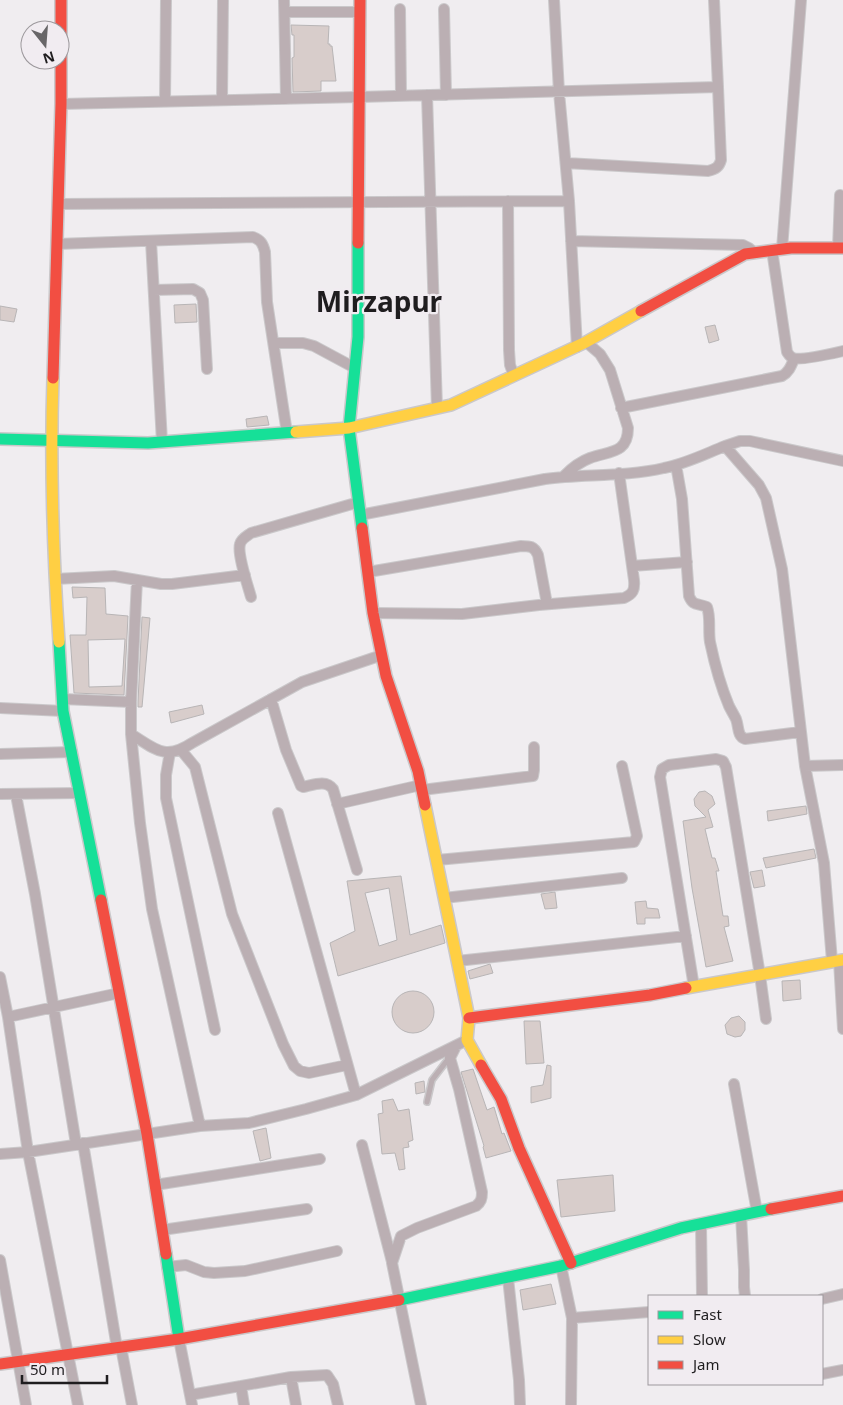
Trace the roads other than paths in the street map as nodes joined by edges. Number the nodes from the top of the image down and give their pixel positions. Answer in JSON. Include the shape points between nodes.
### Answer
{"nodes":[{"id":1,"x":61,"y":0,"type":"edge"},
{"id":2,"x":166,"y":0,"type":"edge"},
{"id":3,"x":223,"y":0,"type":"edge"},
{"id":4,"x":284,"y":0,"type":"edge"},
{"id":5,"x":360,"y":0,"type":"edge"},
{"id":6,"x":554,"y":0,"type":"edge"},
{"id":7,"x":714,"y":0,"type":"edge"},
{"id":8,"x":801,"y":0,"type":"edge"},
{"id":9,"x":400,"y":9,"type":"dead end"},
{"id":10,"x":444,"y":9,"type":"dead end"},
{"id":11,"x":284,"y":12,"type":"junction"},
{"id":12,"x":360,"y":12,"type":"junction"},
{"id":13,"x":718,"y":87,"type":"junction"},
{"id":14,"x":559,"y":92,"type":"junction"},
{"id":15,"x":426,"y":95,"type":"junction"},
{"id":16,"x":446,"y":95,"type":"junction"},
{"id":17,"x":401,"y":96,"type":"junction"},
{"id":18,"x":358,"y":97,"type":"junction"},
{"id":19,"x":286,"y":99,"type":"junction"},
{"id":20,"x":222,"y":100,"type":"junction"},
{"id":21,"x":165,"y":102,"type":"junction"},
{"id":22,"x":61,"y":104,"type":"junction"},
{"id":23,"x":566,"y":163,"type":"junction"},
{"id":24,"x":840,"y":195,"type":"dead end"},
{"id":25,"x":508,"y":201,"type":"junction"},
{"id":26,"x":569,"y":201,"type":"junction"},
{"id":27,"x":358,"y":202,"type":"junction"},
{"id":28,"x":430,"y":202,"type":"junction"},
{"id":29,"x":58,"y":204,"type":"junction"},
{"id":30,"x":151,"y":241,"type":"junction"},
{"id":31,"x":572,"y":241,"type":"junction"},
{"id":32,"x":57,"y":244,"type":"junction"},
{"id":33,"x":840,"y":248,"type":"edge"},
{"id":34,"x":777,"y":249,"type":"junction"},
{"id":35,"x":755,"y":253,"type":"junction"},
{"id":36,"x":154,"y":290,"type":"junction"},
{"id":37,"x":274,"y":343,"type":"junction"},
{"id":38,"x":581,"y":344,"type":"junction"},
{"id":39,"x":843,"y":351,"type":"edge"},
{"id":40,"x":794,"y":359,"type":"junction"},
{"id":41,"x":355,"y":368,"type":"junction"},
{"id":42,"x":207,"y":369,"type":"dead end"},
{"id":43,"x":514,"y":376,"type":"junction"},
{"id":44,"x":437,"y":408,"type":"junction"},
{"id":45,"x":621,"y":408,"type":"junction"},
{"id":46,"x":349,"y":428,"type":"junction"},
{"id":47,"x":287,"y":432,"type":"junction"},
{"id":48,"x":0,"y":439,"type":"edge"},
{"id":49,"x":51,"y":440,"type":"junction"},
{"id":50,"x":162,"y":442,"type":"junction"},
{"id":51,"x":726,"y":446,"type":"junction"},
{"id":52,"x":843,"y":461,"type":"edge"},
{"id":53,"x":676,"y":464,"type":"junction"},
{"id":54,"x":619,"y":473,"type":"junction"},
{"id":55,"x":564,"y":476,"type":"junction"},
{"id":56,"x":358,"y":502,"type":"junction"},
{"id":57,"x":360,"y":514,"type":"junction"},
{"id":58,"x":687,"y":562,"type":"junction"},
{"id":59,"x":632,"y":566,"type":"junction"},
{"id":60,"x":368,"y":572,"type":"junction"},
{"id":61,"x":245,"y":575,"type":"junction"},
{"id":62,"x":55,"y":579,"type":"junction"},
{"id":63,"x":137,"y":580,"type":"junction"},
{"id":64,"x":251,"y":597,"type":"dead end"},
{"id":65,"x":548,"y":604,"type":"junction"},
{"id":66,"x":373,"y":613,"type":"junction"},
{"id":67,"x":382,"y":655,"type":"junction"},
{"id":68,"x":270,"y":699,"type":"junction"},
{"id":69,"x":131,"y":702,"type":"junction"},
{"id":70,"x":63,"y":705,"type":"junction"},
{"id":71,"x":0,"y":708,"type":"edge"},
{"id":72,"x":800,"y":732,"type":"junction"},
{"id":73,"x":131,"y":734,"type":"junction"},
{"id":74,"x":534,"y":747,"type":"dead end"},
{"id":75,"x":181,"y":750,"type":"junction"},
{"id":76,"x":72,"y":752,"type":"junction"},
{"id":77,"x":170,"y":752,"type":"junction"},
{"id":78,"x":0,"y":754,"type":"edge"},
{"id":79,"x":843,"y":765,"type":"edge"},
{"id":80,"x":622,"y":766,"type":"dead end"},
{"id":81,"x":805,"y":766,"type":"junction"},
{"id":82,"x":422,"y":787,"type":"junction"},
{"id":83,"x":80,"y":793,"type":"junction"},
{"id":84,"x":0,"y":794,"type":"edge"},
{"id":85,"x":16,"y":795,"type":"junction"},
{"id":86,"x":337,"y":804,"type":"junction"},
{"id":87,"x":278,"y":813,"type":"dead end"},
{"id":88,"x":436,"y":860,"type":"junction"},
{"id":89,"x":357,"y":870,"type":"dead end"},
{"id":90,"x":622,"y":878,"type":"dead end"},
{"id":91,"x":444,"y":898,"type":"junction"},
{"id":92,"x":686,"y":936,"type":"junction"},
{"id":93,"x":457,"y":961,"type":"junction"},
{"id":94,"x":838,"y":961,"type":"edge"},
{"id":95,"x":760,"y":974,"type":"junction"},
{"id":96,"x":0,"y":977,"type":"edge"},
{"id":97,"x":694,"y":986,"type":"junction"},
{"id":98,"x":119,"y":993,"type":"junction"},
{"id":99,"x":53,"y":1008,"type":"junction"},
{"id":100,"x":8,"y":1017,"type":"junction"},
{"id":101,"x":469,"y":1018,"type":"junction"},
{"id":102,"x":766,"y":1019,"type":"dead end"},
{"id":103,"x":843,"y":1029,"type":"edge"},
{"id":104,"x":215,"y":1030,"type":"dead end"},
{"id":105,"x":468,"y":1040,"type":"junction"},
{"id":106,"x":457,"y":1046,"type":"junction"},
{"id":107,"x":450,"y":1058,"type":"junction"},
{"id":108,"x":347,"y":1065,"type":"junction"},
{"id":109,"x":734,"y":1084,"type":"dead end"},
{"id":110,"x":356,"y":1096,"type":"junction"},
{"id":111,"x":427,"y":1102,"type":"dead end"},
{"id":112,"x":200,"y":1126,"type":"junction"},
{"id":113,"x":147,"y":1134,"type":"junction"},
{"id":114,"x":79,"y":1143,"type":"junction"},
{"id":115,"x":362,"y":1145,"type":"dead end"},
{"id":116,"x":28,"y":1152,"type":"junction"},
{"id":117,"x":0,"y":1154,"type":"edge"},
{"id":118,"x":320,"y":1159,"type":"dead end"},
{"id":119,"x":155,"y":1185,"type":"junction"},
{"id":120,"x":843,"y":1196,"type":"edge"},
{"id":121,"x":307,"y":1209,"type":"dead end"},
{"id":122,"x":757,"y":1212,"type":"junction"},
{"id":123,"x":741,"y":1216,"type":"junction"},
{"id":124,"x":701,"y":1224,"type":"junction"},
{"id":125,"x":162,"y":1230,"type":"junction"},
{"id":126,"x":337,"y":1251,"type":"dead end"},
{"id":127,"x":0,"y":1260,"type":"edge"},
{"id":128,"x":392,"y":1263,"type":"junction"},
{"id":129,"x":566,"y":1265,"type":"junction"},
{"id":130,"x":167,"y":1267,"type":"junction"},
{"id":131,"x":508,"y":1278,"type":"junction"},
{"id":132,"x":843,"y":1294,"type":"edge"},
{"id":133,"x":702,"y":1295,"type":"edge"},
{"id":134,"x":746,"y":1295,"type":"edge"},
{"id":135,"x":823,"y":1298,"type":"edge"},
{"id":136,"x":400,"y":1300,"type":"junction"},
{"id":137,"x":648,"y":1312,"type":"edge"},
{"id":138,"x":572,"y":1318,"type":"junction"},
{"id":139,"x":179,"y":1339,"type":"junction"},
{"id":140,"x":119,"y":1347,"type":"junction"},
{"id":141,"x":69,"y":1355,"type":"junction"},
{"id":142,"x":18,"y":1362,"type":"junction"},
{"id":143,"x":0,"y":1364,"type":"edge"},
{"id":144,"x":843,"y":1370,"type":"edge"},
{"id":145,"x":823,"y":1374,"type":"edge"},
{"id":146,"x":291,"y":1377,"type":"junction"},
{"id":147,"x":241,"y":1386,"type":"junction"},
{"id":148,"x":191,"y":1400,"type":"edge"},
{"id":149,"x":26,"y":1405,"type":"edge"},
{"id":150,"x":78,"y":1405,"type":"edge"},
{"id":151,"x":132,"y":1405,"type":"edge"},
{"id":152,"x":244,"y":1405,"type":"edge"},
{"id":153,"x":296,"y":1405,"type":"edge"},
{"id":154,"x":338,"y":1405,"type":"edge"},
{"id":155,"x":421,"y":1405,"type":"edge"},
{"id":156,"x":520,"y":1405,"type":"edge"},
{"id":157,"x":571,"y":1405,"type":"edge"}],
"edges":[{"from":1,"to":22,"type":"street"},
{"from":2,"to":21,"type":"street"},
{"from":3,"to":20,"type":"street"},
{"from":4,"to":11,"type":"street"},
{"from":5,"to":12,"type":"street"},
{"from":6,"to":14,"type":"street"},
{"from":7,"to":13,"type":"street"},
{"from":8,"to":34,"type":"street"},
{"from":9,"to":17,"type":"street"},
{"from":10,"to":16,"type":"street"},
{"from":11,"to":12,"type":"street"},
{"from":11,"to":19,"type":"street"},
{"from":12,"to":18,"type":"street"},
{"from":13,"to":14,"type":"street"},
{"from":13,"to":23,"type":"street","via":[[720,160],[714,169]]},
{"from":14,"to":16,"type":"street"},
{"from":14,"to":23,"type":"street"},
{"from":15,"to":16,"type":"street"},
{"from":15,"to":17,"type":"street"},
{"from":15,"to":28,"type":"street"},
{"from":17,"to":18,"type":"street"},
{"from":18,"to":19,"type":"street"},
{"from":18,"to":27,"type":"street"},
{"from":19,"to":20,"type":"street"},
{"from":20,"to":21,"type":"street"},
{"from":21,"to":22,"type":"street"},
{"from":22,"to":29,"type":"street"},
{"from":23,"to":26,"type":"street"},
{"from":24,"to":33,"type":"street"},
{"from":25,"to":26,"type":"street"},
{"from":25,"to":28,"type":"street"},
{"from":25,"to":43,"type":"street","via":[[509,350]]},
{"from":26,"to":31,"type":"street"},
{"from":27,"to":28,"type":"street"},
{"from":27,"to":29,"type":"street"},
{"from":27,"to":41,"type":"street"},
{"from":28,"to":44,"type":"street"},
{"from":29,"to":32,"type":"street"},
{"from":30,"to":32,"type":"street"},
{"from":30,"to":36,"type":"street"},
{"from":30,"to":37,"type":"street","via":[[253,237],[260,240]]},
{"from":31,"to":35,"type":"street","via":[[743,245]]},
{"from":31,"to":38,"type":"street"},
{"from":32,"to":49,"type":"street"},
{"from":33,"to":34,"type":"street"},
{"from":34,"to":35,"type":"street"},
{"from":34,"to":40,"type":"street","via":[[787,352]]},
{"from":35,"to":38,"type":"street","via":[[745,254]]},
{"from":36,"to":42,"type":"street","via":[[193,289],[200,293]]},
{"from":36,"to":50,"type":"street"},
{"from":37,"to":41,"type":"street","via":[[314,346]]},
{"from":37,"to":47,"type":"street"},
{"from":38,"to":43,"type":"street"},
{"from":38,"to":45,"type":"street","via":[[600,354],[606,362]]},
{"from":39,"to":40,"type":"street"},
{"from":40,"to":45,"type":"street","via":[[782,376]]},
{"from":41,"to":46,"type":"street"},
{"from":43,"to":44,"type":"street","via":[[451,405]]},
{"from":44,"to":46,"type":"street"},
{"from":45,"to":55,"type":"street","via":[[628,428],[625,444],[581,462]]},
{"from":46,"to":47,"type":"street"},
{"from":46,"to":56,"type":"street"},
{"from":47,"to":50,"type":"street"},
{"from":48,"to":49,"type":"street"},
{"from":49,"to":50,"type":"street"},
{"from":49,"to":62,"type":"street"},
{"from":51,"to":52,"type":"street","via":[[750,441]]},
{"from":51,"to":53,"type":"street"},
{"from":51,"to":72,"type":"street","via":[[766,498],[782,569]]},
{"from":53,"to":54,"type":"street"},
{"from":53,"to":58,"type":"street"},
{"from":54,"to":55,"type":"street"},
{"from":54,"to":59,"type":"street"},
{"from":55,"to":57,"type":"street"},
{"from":56,"to":57,"type":"street"},
{"from":56,"to":61,"type":"street","via":[[251,533],[240,544]]},
{"from":57,"to":60,"type":"street"},
{"from":58,"to":59,"type":"street"},
{"from":58,"to":72,"type":"street","via":[[689,596],[691,602],[706,607],[708,612],[716,665],[742,738]]},
{"from":59,"to":65,"type":"street","via":[[635,588],[624,598]]},
{"from":60,"to":65,"type":"street","via":[[531,546],[538,555]]},
{"from":60,"to":66,"type":"street"},
{"from":61,"to":63,"type":"street","via":[[172,584]]},
{"from":61,"to":64,"type":"street"},
{"from":62,"to":63,"type":"street","via":[[114,576]]},
{"from":62,"to":70,"type":"street"},
{"from":63,"to":69,"type":"street"},
{"from":65,"to":66,"type":"street","via":[[462,614]]},
{"from":66,"to":67,"type":"street"},
{"from":67,"to":68,"type":"street","via":[[302,682]]},
{"from":67,"to":82,"type":"street"},
{"from":68,"to":75,"type":"street"},
{"from":68,"to":86,"type":"street","via":[[301,786],[330,785]]},
{"from":69,"to":70,"type":"street"},
{"from":69,"to":73,"type":"street"},
{"from":70,"to":71,"type":"street"},
{"from":70,"to":76,"type":"street"},
{"from":72,"to":81,"type":"street"},
{"from":73,"to":77,"type":"street","via":[[159,751]]},
{"from":73,"to":112,"type":"street","via":[[152,909]]},
{"from":74,"to":82,"type":"street","via":[[532,776]]},
{"from":75,"to":77,"type":"street"},
{"from":75,"to":108,"type":"street","via":[[195,767],[232,914],[294,1066],[310,1073]]},
{"from":76,"to":78,"type":"street"},
{"from":76,"to":83,"type":"street"},
{"from":77,"to":104,"type":"street","via":[[166,798]]},
{"from":79,"to":81,"type":"street"},
{"from":80,"to":88,"type":"street","via":[[637,836],[634,842]]},
{"from":81,"to":94,"type":"street","via":[[824,863]]},
{"from":82,"to":86,"type":"street"},
{"from":82,"to":88,"type":"street"},
{"from":83,"to":85,"type":"street"},
{"from":83,"to":98,"type":"street"},
{"from":84,"to":85,"type":"street"},
{"from":85,"to":99,"type":"street"},
{"from":86,"to":89,"type":"street"},
{"from":87,"to":108,"type":"street"},
{"from":88,"to":91,"type":"street"},
{"from":90,"to":91,"type":"street"},
{"from":91,"to":93,"type":"street"},
{"from":92,"to":93,"type":"street"},
{"from":92,"to":95,"type":"street","via":[[660,777],[662,769],[669,765],[716,759],[723,761],[726,767]]},
{"from":92,"to":97,"type":"street"},
{"from":93,"to":101,"type":"street"},
{"from":94,"to":95,"type":"street"},
{"from":94,"to":103,"type":"street"},
{"from":95,"to":97,"type":"street"},
{"from":95,"to":102,"type":"street"},
{"from":96,"to":100,"type":"street"},
{"from":97,"to":101,"type":"street","via":[[650,995]]},
{"from":98,"to":99,"type":"street"},
{"from":98,"to":113,"type":"street"},
{"from":99,"to":100,"type":"street"},
{"from":99,"to":114,"type":"street"},
{"from":100,"to":116,"type":"street"},
{"from":101,"to":105,"type":"street"},
{"from":105,"to":106,"type":"street"},
{"from":105,"to":129,"type":"street","via":[[501,1098]]},
{"from":106,"to":107,"type":"street"},
{"from":106,"to":110,"type":"street"},
{"from":107,"to":111,"type":"lane","via":[[432,1080]]},
{"from":107,"to":128,"type":"street","via":[[482,1198],[476,1206],[401,1236]]},
{"from":108,"to":110,"type":"street"},
{"from":109,"to":122,"type":"street"},
{"from":110,"to":112,"type":"street","via":[[249,1123]]},
{"from":112,"to":113,"type":"street"},
{"from":113,"to":114,"type":"street"},
{"from":113,"to":119,"type":"street"},
{"from":114,"to":116,"type":"street"},
{"from":114,"to":140,"type":"street"},
{"from":115,"to":128,"type":"street"},
{"from":116,"to":117,"type":"street"},
{"from":116,"to":141,"type":"street"},
{"from":118,"to":119,"type":"street"},
{"from":119,"to":125,"type":"street"},
{"from":120,"to":122,"type":"street"},
{"from":121,"to":125,"type":"street"},
{"from":122,"to":123,"type":"street"},
{"from":123,"to":124,"type":"street"},
{"from":123,"to":134,"type":"street"},
{"from":124,"to":129,"type":"street"},
{"from":124,"to":133,"type":"street"},
{"from":125,"to":130,"type":"street"},
{"from":126,"to":130,"type":"street","via":[[245,1271],[214,1273],[186,1265]]},
{"from":127,"to":142,"type":"street"},
{"from":128,"to":136,"type":"street"},
{"from":129,"to":131,"type":"street"},
{"from":129,"to":138,"type":"street"},
{"from":130,"to":139,"type":"street"},
{"from":131,"to":136,"type":"street"},
{"from":131,"to":156,"type":"street"},
{"from":132,"to":135,"type":"street"},
{"from":136,"to":139,"type":"street"},
{"from":136,"to":155,"type":"street"},
{"from":137,"to":138,"type":"street"},
{"from":138,"to":157,"type":"street"},
{"from":139,"to":140,"type":"street"},
{"from":139,"to":148,"type":"street"},
{"from":140,"to":141,"type":"street"},
{"from":140,"to":151,"type":"street"},
{"from":141,"to":142,"type":"street"},
{"from":141,"to":150,"type":"street"},
{"from":142,"to":143,"type":"street"},
{"from":142,"to":149,"type":"street"},
{"from":144,"to":145,"type":"street"},
{"from":146,"to":147,"type":"street"},
{"from":146,"to":153,"type":"street"},
{"from":146,"to":154,"type":"street","via":[[329,1377]]},
{"from":147,"to":148,"type":"street"},
{"from":147,"to":152,"type":"street"}]}
